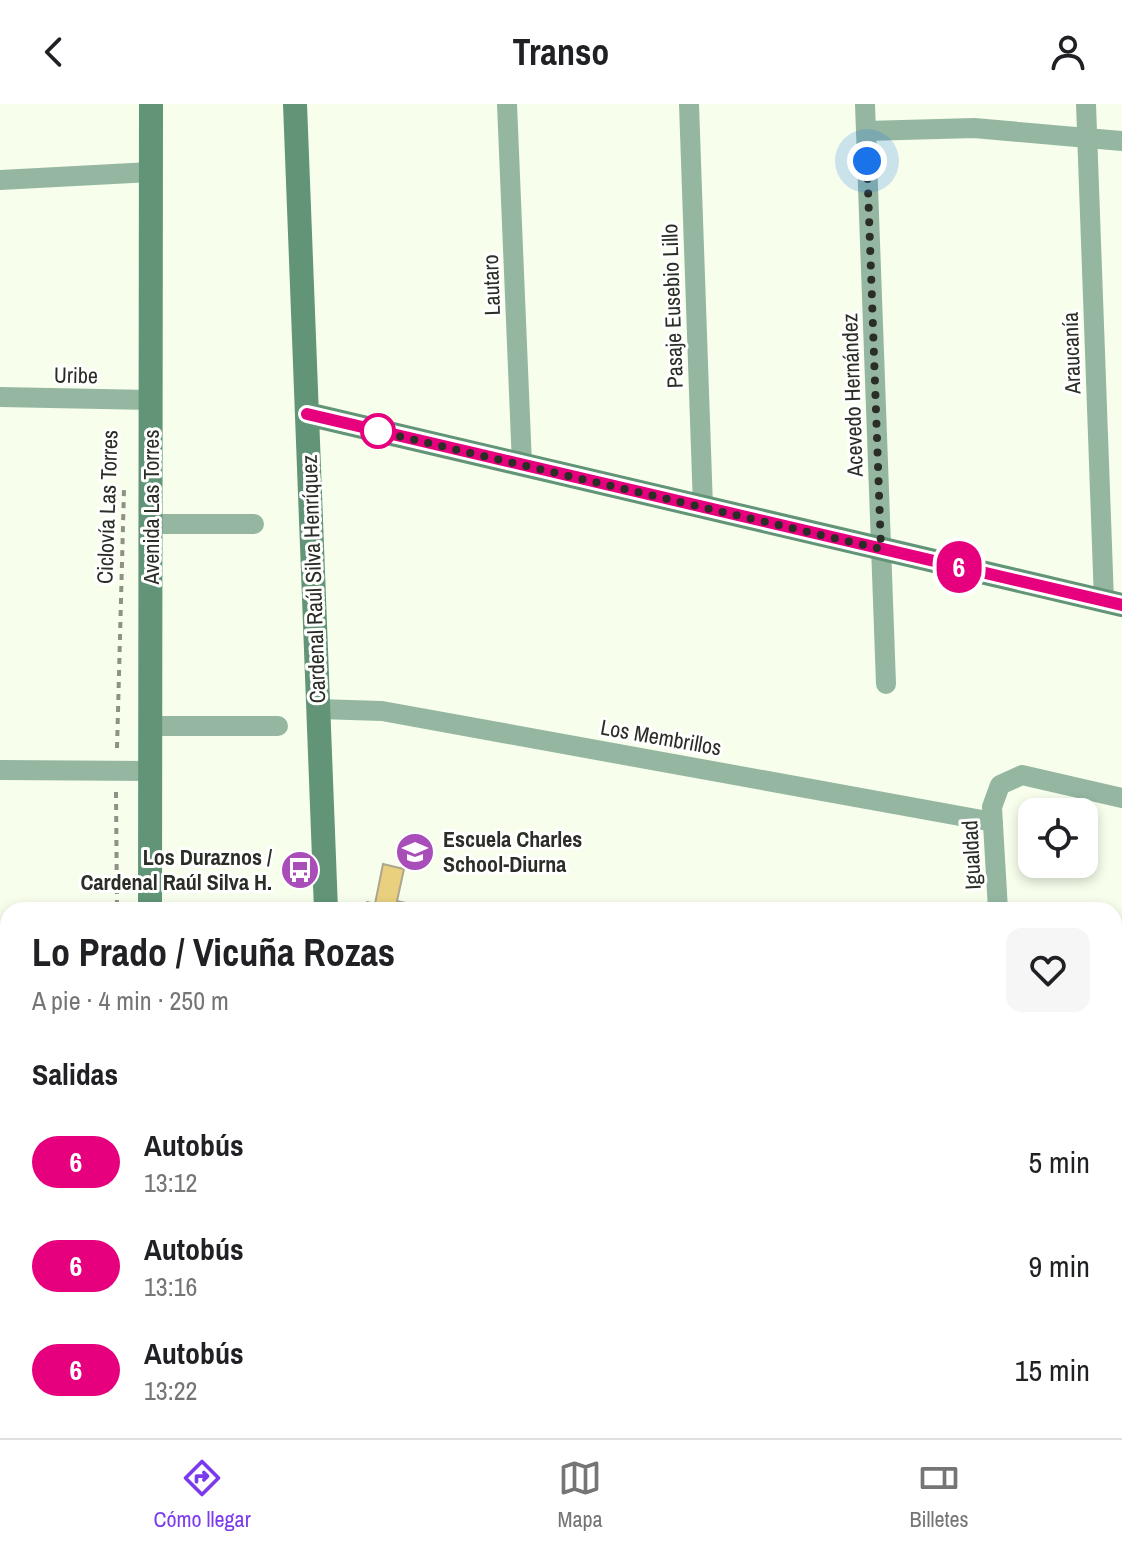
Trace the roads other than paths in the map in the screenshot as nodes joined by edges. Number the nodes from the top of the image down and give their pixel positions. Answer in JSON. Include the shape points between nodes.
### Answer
{"nodes":[{"id":1,"x":151,"y":104,"type":"edge"},
{"id":2,"x":295,"y":104,"type":"edge"},
{"id":3,"x":507,"y":104,"type":"edge"},
{"id":4,"x":689,"y":104,"type":"edge"},
{"id":5,"x":865,"y":104,"type":"edge"},
{"id":6,"x":1086,"y":104,"type":"edge"},
{"id":7,"x":866,"y":131,"type":"junction"},
{"id":8,"x":1087,"y":137,"type":"junction"},
{"id":9,"x":1122,"y":141,"type":"edge"},
{"id":10,"x":151,"y":172,"type":"junction"},
{"id":11,"x":0,"y":180,"type":"edge"},
{"id":12,"x":0,"y":397,"type":"edge"},
{"id":13,"x":151,"y":400,"type":"junction"},
{"id":14,"x":307,"y":414,"type":"junction"},
{"id":15,"x":522,"y":465,"type":"junction"},
{"id":16,"x":703,"y":507,"type":"junction"},
{"id":17,"x":151,"y":524,"type":"junction"},
{"id":18,"x":254,"y":524,"type":"dead end"},
{"id":19,"x":881,"y":549,"type":"junction"},
{"id":20,"x":1113,"y":603,"type":"edge"},
{"id":21,"x":886,"y":684,"type":"dead end"},
{"id":22,"x":318,"y":709,"type":"junction"},
{"id":23,"x":151,"y":726,"type":"junction"},
{"id":24,"x":278,"y":726,"type":"dead end"},
{"id":25,"x":0,"y":770,"type":"edge"},
{"id":26,"x":151,"y":771,"type":"junction"},
{"id":27,"x":1122,"y":798,"type":"edge"},
{"id":28,"x":993,"y":822,"type":"junction"},
{"id":29,"x":150,"y":902,"type":"edge"},
{"id":30,"x":326,"y":902,"type":"edge"},
{"id":31,"x":998,"y":902,"type":"edge"}],
"edges":[{"from":1,"to":10,"type":"main road","name":"Avenida Las Torres"},
{"from":2,"to":14,"type":"main road","name":"Cardenal Raúl Silva Henríquez"},
{"from":3,"to":15,"type":"street","name":"Lautaro"},
{"from":4,"to":16,"type":"street","name":"Pasaje Eusebio Lillo"},
{"from":5,"to":7,"type":"street","name":"Acevedo Hernández"},
{"from":6,"to":8,"type":"street","name":"Araucanía"},
{"from":7,"to":8,"type":"street","via":[[974,128]]},
{"from":7,"to":19,"type":"street","name":"Acevedo Hernández"},
{"from":8,"to":9,"type":"street"},
{"from":8,"to":20,"type":"street","name":"Araucanía"},
{"from":10,"to":11,"type":"street"},
{"from":10,"to":13,"type":"main road","name":"Avenida Las Torres"},
{"from":12,"to":13,"type":"street","name":"Uribe"},
{"from":13,"to":17,"type":"main road","name":"Avenida Las Torres"},
{"from":14,"to":15,"type":"main road"},
{"from":14,"to":22,"type":"main road","name":"Cardenal Raúl Silva Henríquez"},
{"from":15,"to":16,"type":"main road"},
{"from":16,"to":19,"type":"main road"},
{"from":17,"to":18,"type":"street"},
{"from":17,"to":23,"type":"main road","name":"Avenida Las Torres"},
{"from":19,"to":20,"type":"main road"},
{"from":19,"to":21,"type":"street","name":"Acevedo Hernández"},
{"from":22,"to":28,"type":"street","name":"Los Membrillos","via":[[382,711]]},
{"from":22,"to":30,"type":"main road","name":"Cardenal Raúl Silva Henríquez"},
{"from":23,"to":24,"type":"street"},
{"from":23,"to":26,"type":"main road","name":"Avenida Las Torres"},
{"from":25,"to":26,"type":"street"},
{"from":26,"to":29,"type":"main road","name":"Avenida Las Torres"},
{"from":27,"to":28,"type":"street","name":"Igualdad","via":[[1014,776],[1000,785],[993,799]]},
{"from":28,"to":31,"type":"street","name":"Igualdad"}]}
